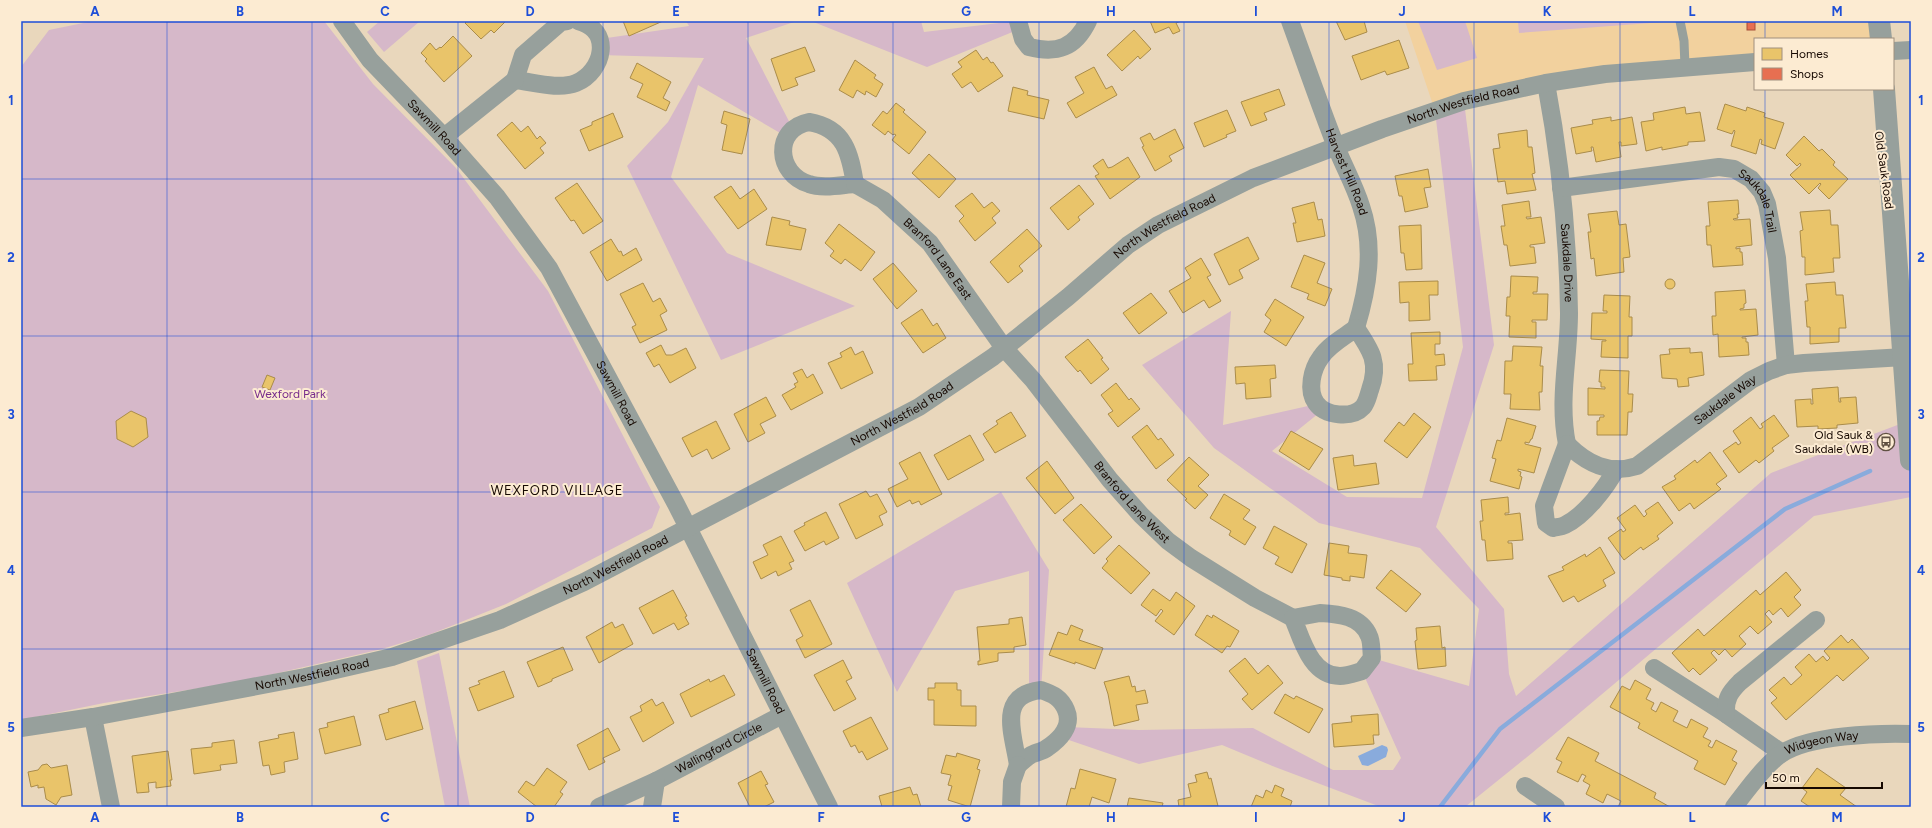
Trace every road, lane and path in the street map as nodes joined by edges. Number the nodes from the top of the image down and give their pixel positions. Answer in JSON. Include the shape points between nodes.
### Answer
{"nodes":[{"id":1,"x":342,"y":21,"type":"edge"},
{"id":2,"x":567,"y":21,"type":"edge"},
{"id":3,"x":578,"y":21,"type":"edge"},
{"id":4,"x":1018,"y":21,"type":"edge"},
{"id":5,"x":1088,"y":21,"type":"edge"},
{"id":6,"x":1290,"y":21,"type":"edge"},
{"id":7,"x":1680,"y":21,"type":"edge"},
{"id":8,"x":1879,"y":21,"type":"edge"},
{"id":9,"x":1881,"y":38,"type":"edge"},
{"id":10,"x":1911,"y":50,"type":"edge"},
{"id":11,"x":1894,"y":51,"type":"edge"},
{"id":12,"x":1754,"y":62,"type":"edge"},
{"id":13,"x":1685,"y":67,"type":"junction"},
{"id":14,"x":515,"y":80,"type":"junction"},
{"id":15,"x":1546,"y":83,"type":"junction"},
{"id":16,"x":1873,"y":90,"type":"edge"},
{"id":17,"x":1884,"y":90,"type":"edge"},
{"id":18,"x":1892,"y":90,"type":"edge"},
{"id":19,"x":444,"y":137,"type":"junction"},
{"id":20,"x":1336,"y":146,"type":"junction"},
{"id":21,"x":855,"y":184,"type":"dead end"},
{"id":22,"x":1561,"y":188,"type":"junction"},
{"id":23,"x":1896,"y":250,"type":"junction"},
{"id":24,"x":1356,"y":328,"type":"junction"},
{"id":25,"x":1004,"y":348,"type":"junction"},
{"id":26,"x":1786,"y":365,"type":"junction"},
{"id":27,"x":1907,"y":368,"type":"edge"},
{"id":28,"x":1567,"y":444,"type":"junction"},
{"id":29,"x":1911,"y":460,"type":"edge"},
{"id":30,"x":1616,"y":470,"type":"junction"},
{"id":31,"x":688,"y":528,"type":"junction"},
{"id":32,"x":1293,"y":618,"type":"junction"},
{"id":33,"x":1816,"y":620,"type":"dead end"},
{"id":34,"x":1654,"y":668,"type":"dead end"},
{"id":35,"x":1726,"y":714,"type":"junction"},
{"id":36,"x":782,"y":715,"type":"junction"},
{"id":37,"x":92,"y":717,"type":"junction"},
{"id":38,"x":21,"y":728,"type":"edge"},
{"id":39,"x":1911,"y":734,"type":"edge"},
{"id":40,"x":1782,"y":753,"type":"junction"},
{"id":41,"x":1018,"y":764,"type":"dead end"},
{"id":42,"x":656,"y":781,"type":"junction"},
{"id":43,"x":1525,"y":786,"type":"dead end"},
{"id":44,"x":111,"y":807,"type":"edge"},
{"id":45,"x":599,"y":807,"type":"edge"},
{"id":46,"x":652,"y":807,"type":"edge"},
{"id":47,"x":829,"y":807,"type":"edge"},
{"id":48,"x":1012,"y":807,"type":"edge"},
{"id":49,"x":1556,"y":807,"type":"edge"},
{"id":50,"x":1734,"y":807,"type":"edge"}],
"edges":[{"from":1,"to":19,"type":"street","name":"Sawmill Road","via":[[370,60]]},
{"from":2,"to":14,"type":"street","via":[[561,22],[523,55]]},
{"from":3,"to":14,"type":"street","via":[[596,30],[600,39],[598,63],[589,75],[569,85]]},
{"from":4,"to":5,"type":"street","via":[[1023,39],[1029,47],[1049,50],[1062,49],[1070,44]]},
{"from":6,"to":20,"type":"street","name":"Harvest Hill Road"},
{"from":7,"to":13,"type":"lane"},
{"from":8,"to":9,"type":"street"},
{"from":10,"to":11,"type":"street"},
{"from":12,"to":13,"type":"street","name":"North Westfield Road"},
{"from":13,"to":15,"type":"street","name":"North Westfield Road","via":[[1605,74]]},
{"from":14,"to":19,"type":"street"},
{"from":15,"to":20,"type":"street","name":"North Westfield Road","via":[[1464,101]]},
{"from":15,"to":22,"type":"street","name":"Saukdale Drive"},
{"from":16,"to":23,"type":"street","name":"Old Sauk Road"},
{"from":17,"to":23,"type":"street","name":"Old Sauk Road"},
{"from":18,"to":23,"type":"street","name":"Old Sauk Road"},
{"from":19,"to":31,"type":"street","name":"Sawmill Road","via":[[497,197],[549,268]]},
{"from":20,"to":24,"type":"street","name":"Harvest Hill Road","via":[[1361,207],[1367,231],[1369,270],[1366,294]]},
{"from":20,"to":25,"type":"street","name":"North Westfield Road","via":[[1253,178],[1158,224],[1128,245]]},
{"from":21,"to":25,"type":"street","name":"Branford Lane East","via":[[883,200],[930,242]]},
{"from":22,"to":26,"type":"street","name":"Saukdale Trail","via":[[1719,167],[1734,169],[1751,179],[1762,192],[1772,225]]},
{"from":22,"to":28,"type":"street","name":"Saukdale Drive","via":[[1569,315],[1563,394],[1563,422]]},
{"from":23,"to":27,"type":"street","name":"Old Sauk Road"},
{"from":24,"to":24,"type":"street","via":[[1320,358],[1311,380],[1312,395],[1317,404],[1341,415],[1354,413],[1362,407],[1374,379],[1375,367],[1371,351]]},
{"from":25,"to":31,"type":"street","name":"North Westfield Road","via":[[919,407]]},
{"from":25,"to":32,"type":"street","name":"Branford Lane West","via":[[1033,380],[1110,480],[1168,541],[1255,598]]},
{"from":26,"to":27,"type":"street","name":"Saukdale Way"},
{"from":26,"to":30,"type":"street","name":"Saukdale Way","via":[[1751,380],[1637,466]]},
{"from":27,"to":29,"type":"street","name":"Old Sauk Road"},
{"from":28,"to":30,"type":"street","name":"Saukdale Way","via":[[1592,464]]},
{"from":28,"to":30,"type":"street","via":[[1544,506],[1546,523],[1552,528],[1565,525],[1581,512],[1607,486]]},
{"from":31,"to":36,"type":"street","name":"Sawmill Road"},
{"from":31,"to":37,"type":"street","name":"North Westfield Road","via":[[584,582],[500,620],[392,657],[243,689]]},
{"from":32,"to":32,"type":"street","via":[[1307,652],[1323,671],[1340,676],[1362,671],[1372,658],[1370,637],[1363,626],[1348,616],[1320,613]]},
{"from":33,"to":35,"type":"street","via":[[1729,693]]},
{"from":34,"to":35,"type":"street"},
{"from":35,"to":40,"type":"street"},
{"from":36,"to":42,"type":"street","name":"Wallingford Circle"},
{"from":36,"to":47,"type":"street","name":"Sawmill Road"},
{"from":37,"to":38,"type":"street","name":"North Westfield Road"},
{"from":37,"to":44,"type":"street"},
{"from":39,"to":40,"type":"street","name":"Widgeon Way","via":[[1815,741]]},
{"from":40,"to":50,"type":"street","name":"Widgeon Way"},
{"from":41,"to":48,"type":"street","via":[[1012,782]]},
{"from":42,"to":45,"type":"street","name":"Wallingford Circle"},
{"from":42,"to":46,"type":"street"},
{"from":43,"to":49,"type":"street"}]}
